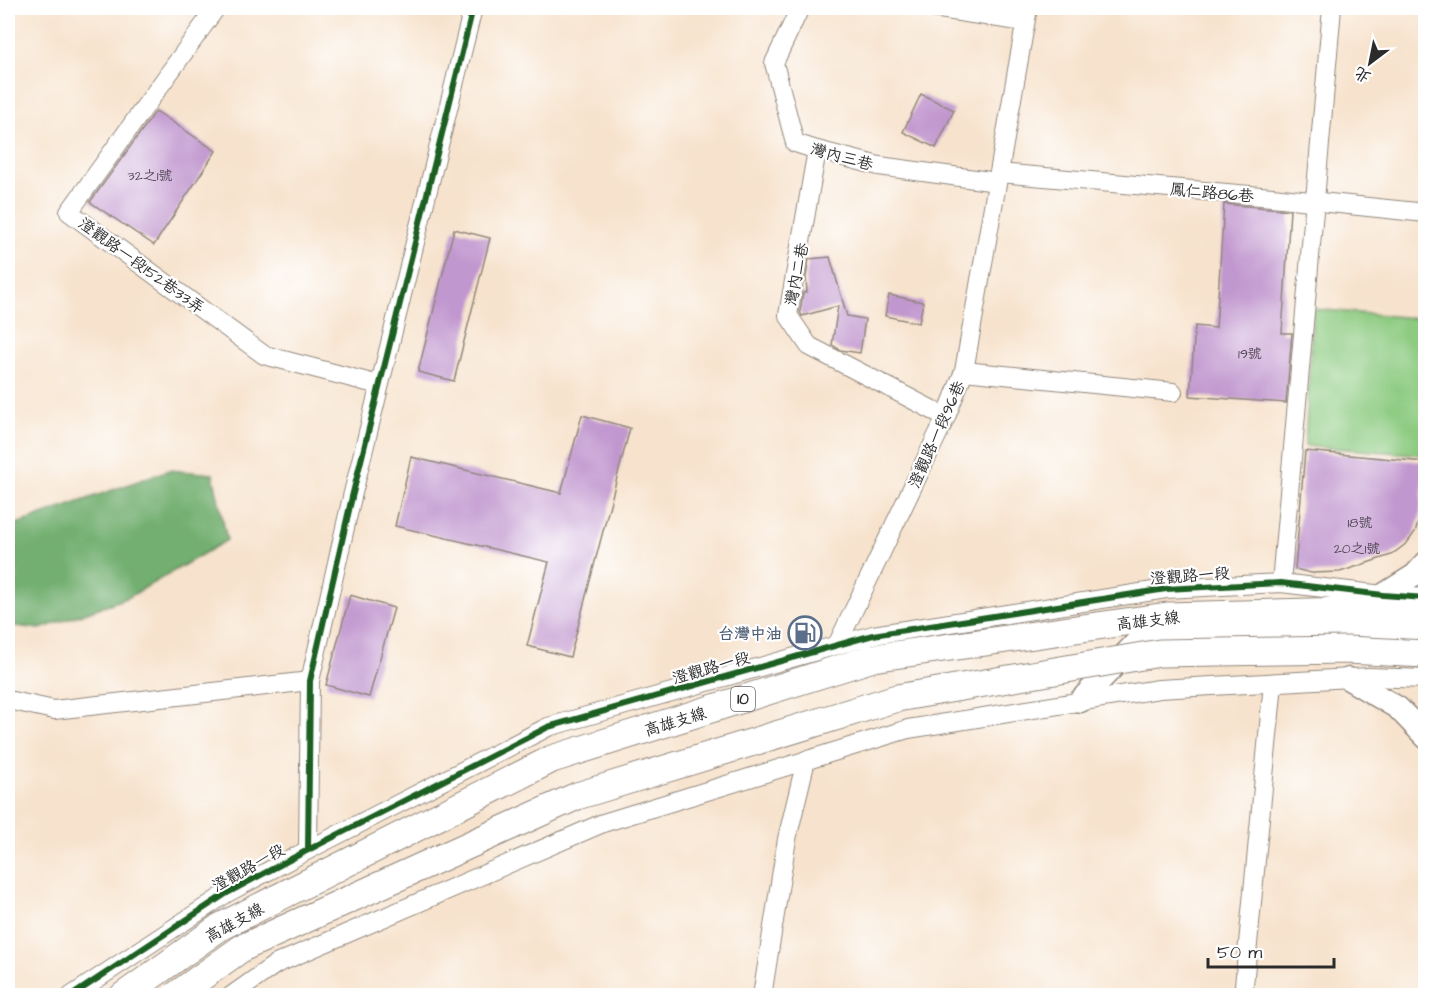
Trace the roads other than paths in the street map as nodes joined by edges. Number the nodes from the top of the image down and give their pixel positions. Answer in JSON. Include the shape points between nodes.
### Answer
{"nodes":[{"id":1,"x":216,"y":8,"type":"edge"},
{"id":2,"x":473,"y":8,"type":"edge"},
{"id":3,"x":800,"y":8,"type":"edge"},
{"id":4,"x":933,"y":8,"type":"edge"},
{"id":5,"x":1332,"y":8,"type":"edge"},
{"id":6,"x":1026,"y":15,"type":"edge"},
{"id":7,"x":818,"y":150,"type":"junction"},
{"id":8,"x":998,"y":177,"type":"junction"},
{"id":9,"x":1315,"y":201,"type":"junction"},
{"id":10,"x":1425,"y":213,"type":"edge"},
{"id":11,"x":964,"y":371,"type":"junction"},
{"id":12,"x":379,"y":385,"type":"junction"},
{"id":13,"x":1173,"y":392,"type":"dead end"},
{"id":14,"x":946,"y":417,"type":"junction"},
{"id":15,"x":1425,"y":563,"type":"edge"},
{"id":16,"x":1281,"y":583,"type":"junction"},
{"id":17,"x":1383,"y":595,"type":"junction"},
{"id":18,"x":1425,"y":598,"type":"edge"},
{"id":19,"x":1425,"y":615,"type":"edge"},
{"id":20,"x":1425,"y":635,"type":"edge"},
{"id":21,"x":837,"y":645,"type":"junction"},
{"id":22,"x":1425,"y":654,"type":"edge"},
{"id":23,"x":1348,"y":679,"type":"junction"},
{"id":24,"x":1425,"y":679,"type":"edge"},
{"id":25,"x":310,"y":681,"type":"junction"},
{"id":26,"x":1273,"y":682,"type":"junction"},
{"id":27,"x":8,"y":700,"type":"edge"},
{"id":28,"x":1080,"y":701,"type":"junction"},
{"id":29,"x":1425,"y":737,"type":"edge"},
{"id":30,"x":806,"y":760,"type":"junction"},
{"id":31,"x":308,"y":850,"type":"junction"},
{"id":32,"x":71,"y":996,"type":"edge"},
{"id":33,"x":123,"y":996,"type":"edge"},
{"id":34,"x":175,"y":996,"type":"edge"},
{"id":35,"x":231,"y":996,"type":"edge"},
{"id":36,"x":762,"y":996,"type":"edge"},
{"id":37,"x":1243,"y":996,"type":"edge"}],
"edges":[{"from":1,"to":12,"type":"street","name":"澄觀路一段152巷33弄","via":[[69,212],[264,355]]},
{"from":2,"to":12,"type":"street"},
{"from":3,"to":7,"type":"street","name":"灣內三巷","via":[[774,63],[795,143]]},
{"from":4,"to":6,"type":"street"},
{"from":5,"to":9,"type":"street"},
{"from":6,"to":8,"type":"street"},
{"from":7,"to":8,"type":"street","name":"灣內三巷","via":[[879,166]]},
{"from":7,"to":14,"type":"street","name":"灣內二巷","via":[[788,315],[809,346]]},
{"from":8,"to":9,"type":"street","name":"鳳仁路86巷"},
{"from":8,"to":11,"type":"street","name":"澄觀路一段96巷"},
{"from":9,"to":10,"type":"street","name":"鳳仁路86巷"},
{"from":9,"to":16,"type":"street"},
{"from":11,"to":13,"type":"street"},
{"from":11,"to":14,"type":"street","name":"澄觀路一段96巷"},
{"from":12,"to":25,"type":"street"},
{"from":14,"to":21,"type":"street","name":"澄觀路一段96巷"},
{"from":15,"to":17,"type":"main road","via":[[1415,575]]},
{"from":16,"to":17,"type":"street","name":"澄觀路一段"},
{"from":16,"to":21,"type":"street","name":"澄觀路一段","via":[[1166,589],[873,635]]},
{"from":17,"to":18,"type":"street","name":"澄觀路一段"},
{"from":19,"to":33,"type":"highway","name":"高雄支線","number":"10","via":[[1347,611],[1167,616],[873,658],[552,759],[220,927]]},
{"from":20,"to":28,"type":"main road","via":[[1268,633],[1139,640]]},
{"from":21,"to":31,"type":"street","name":"澄觀路一段","via":[[548,727]]},
{"from":22,"to":34,"type":"highway","name":"高雄支線","bridge":true,"via":[[1347,650],[1160,653],[897,698],[577,796],[242,948]]},
{"from":23,"to":24,"type":"street"},
{"from":23,"to":26,"type":"street"},
{"from":23,"to":29,"type":"main road","via":[[1398,708]]},
{"from":25,"to":27,"type":"street","via":[[54,710]]},
{"from":25,"to":31,"type":"street"},
{"from":26,"to":28,"type":"street","via":[[1158,689]]},
{"from":26,"to":37,"type":"street"},
{"from":28,"to":30,"type":"street","via":[[908,729]]},
{"from":30,"to":35,"type":"street","via":[[603,823],[276,964]]},
{"from":30,"to":36,"type":"street","via":[[788,839]]},
{"from":31,"to":32,"type":"street","name":"澄觀路一段","via":[[227,893]]}]}
